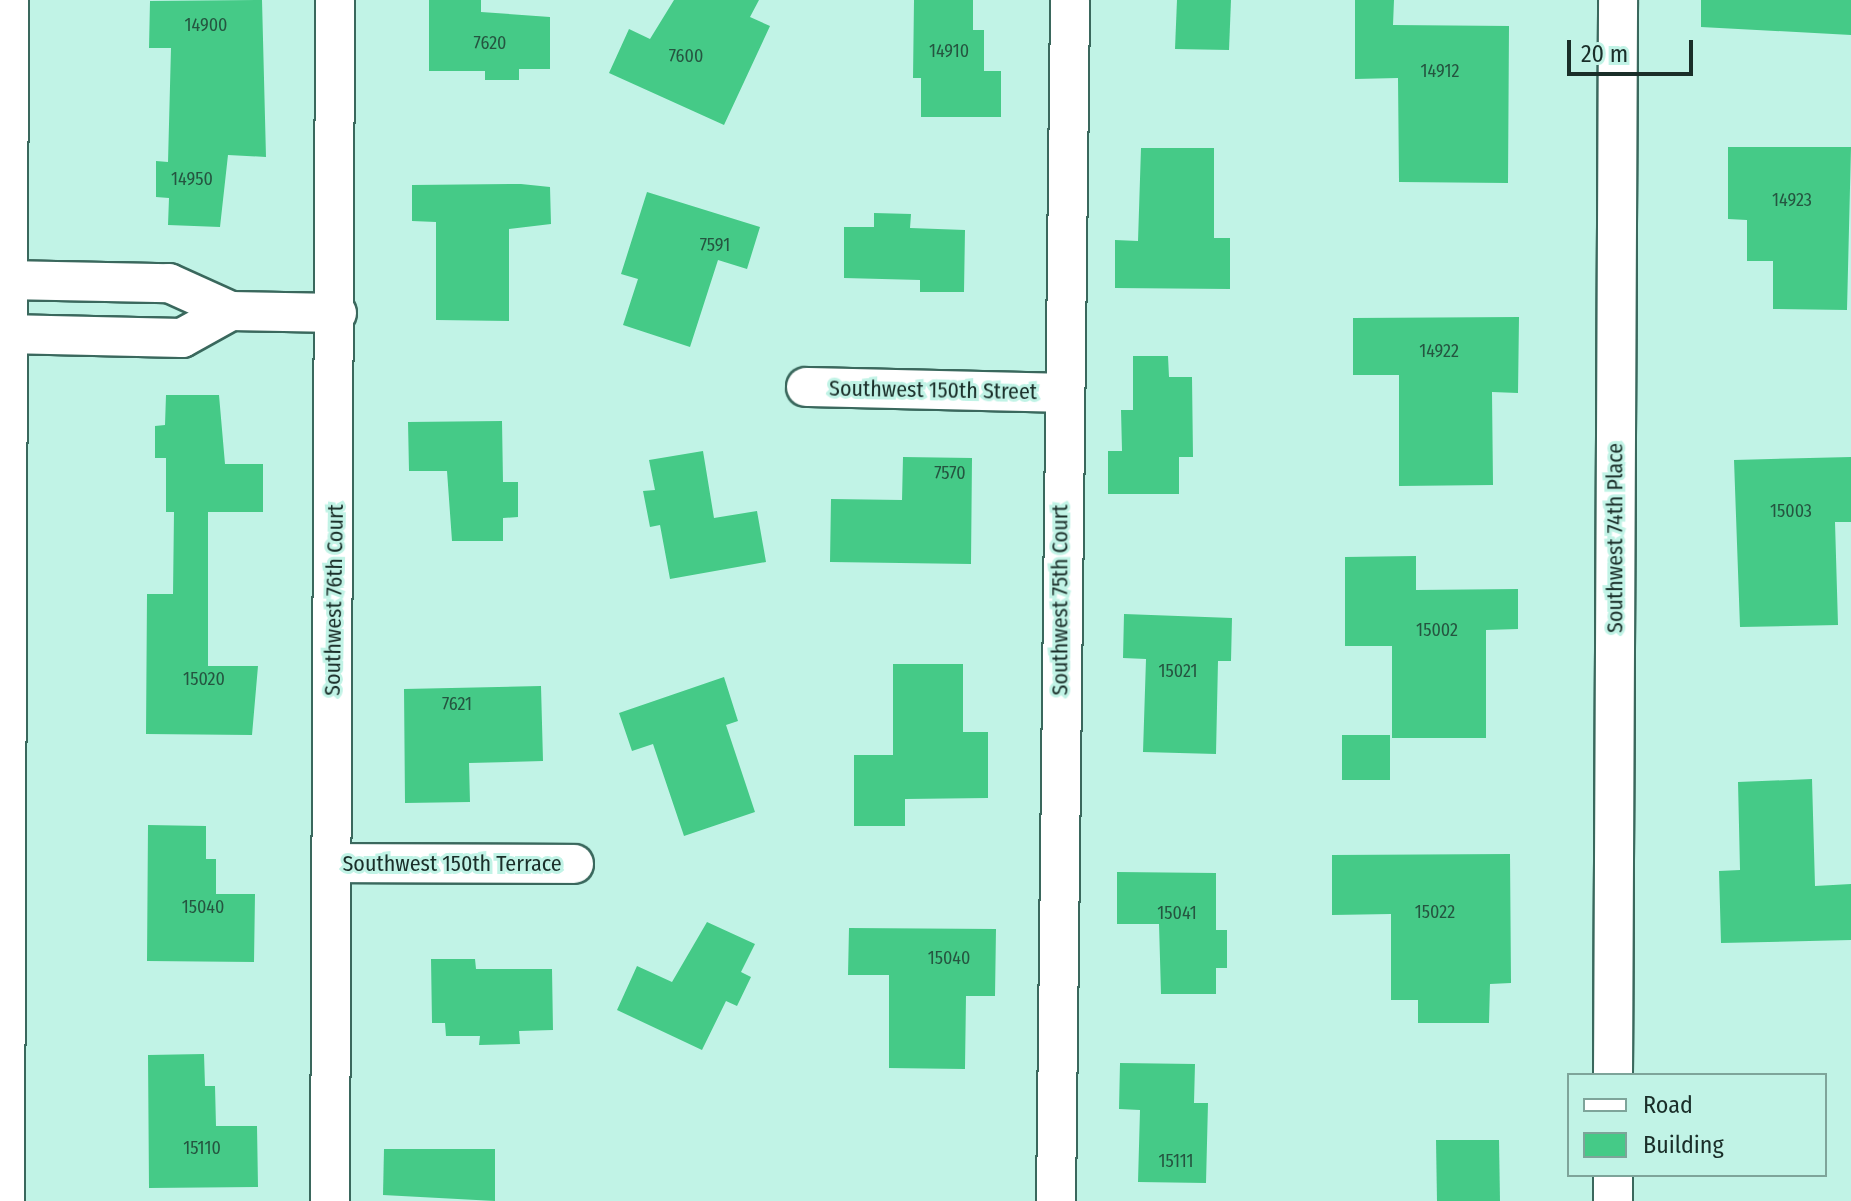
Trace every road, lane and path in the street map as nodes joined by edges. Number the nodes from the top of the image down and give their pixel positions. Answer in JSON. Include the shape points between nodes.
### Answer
{"nodes":[{"id":1,"x":6,"y":0,"type":"edge"},
{"id":2,"x":335,"y":0,"type":"edge"},
{"id":3,"x":1070,"y":0,"type":"edge"},
{"id":4,"x":1618,"y":0,"type":"edge"},
{"id":5,"x":6,"y":280,"type":"junction"},
{"id":6,"x":231,"y":311,"type":"junction"},
{"id":7,"x":337,"y":313,"type":"junction"},
{"id":8,"x":6,"y":334,"type":"junction"},
{"id":9,"x":806,"y":387,"type":"dead end"},
{"id":10,"x":1061,"y":393,"type":"junction"},
{"id":11,"x":331,"y":863,"type":"junction"},
{"id":12,"x":574,"y":864,"type":"dead end"},
{"id":13,"x":1613,"y":1073,"type":"edge"},
{"id":14,"x":1613,"y":1177,"type":"edge"},
{"id":15,"x":2,"y":1201,"type":"edge"},
{"id":16,"x":330,"y":1201,"type":"edge"},
{"id":17,"x":1056,"y":1201,"type":"edge"},
{"id":18,"x":1613,"y":1201,"type":"edge"}],
"edges":[{"from":1,"to":5,"type":"street"},
{"from":2,"to":7,"type":"street","name":"Southwest 76th Court"},
{"from":3,"to":10,"type":"street","name":"Southwest 75th Court"},
{"from":4,"to":13,"type":"street","name":"Southwest 74th Place"},
{"from":5,"to":6,"type":"street","via":[[169,283]]},
{"from":5,"to":8,"type":"street"},
{"from":6,"to":7,"type":"street"},
{"from":6,"to":8,"type":"street","via":[[182,338]]},
{"from":7,"to":11,"type":"street","name":"Southwest 76th Court"},
{"from":8,"to":15,"type":"street"},
{"from":9,"to":10,"type":"street","name":"Southwest 150th Street"},
{"from":10,"to":17,"type":"street","name":"Southwest 75th Court"},
{"from":11,"to":12,"type":"street","name":"Southwest 150th Terrace"},
{"from":11,"to":16,"type":"street","name":"Southwest 76th Court"},
{"from":14,"to":18,"type":"street"}]}
